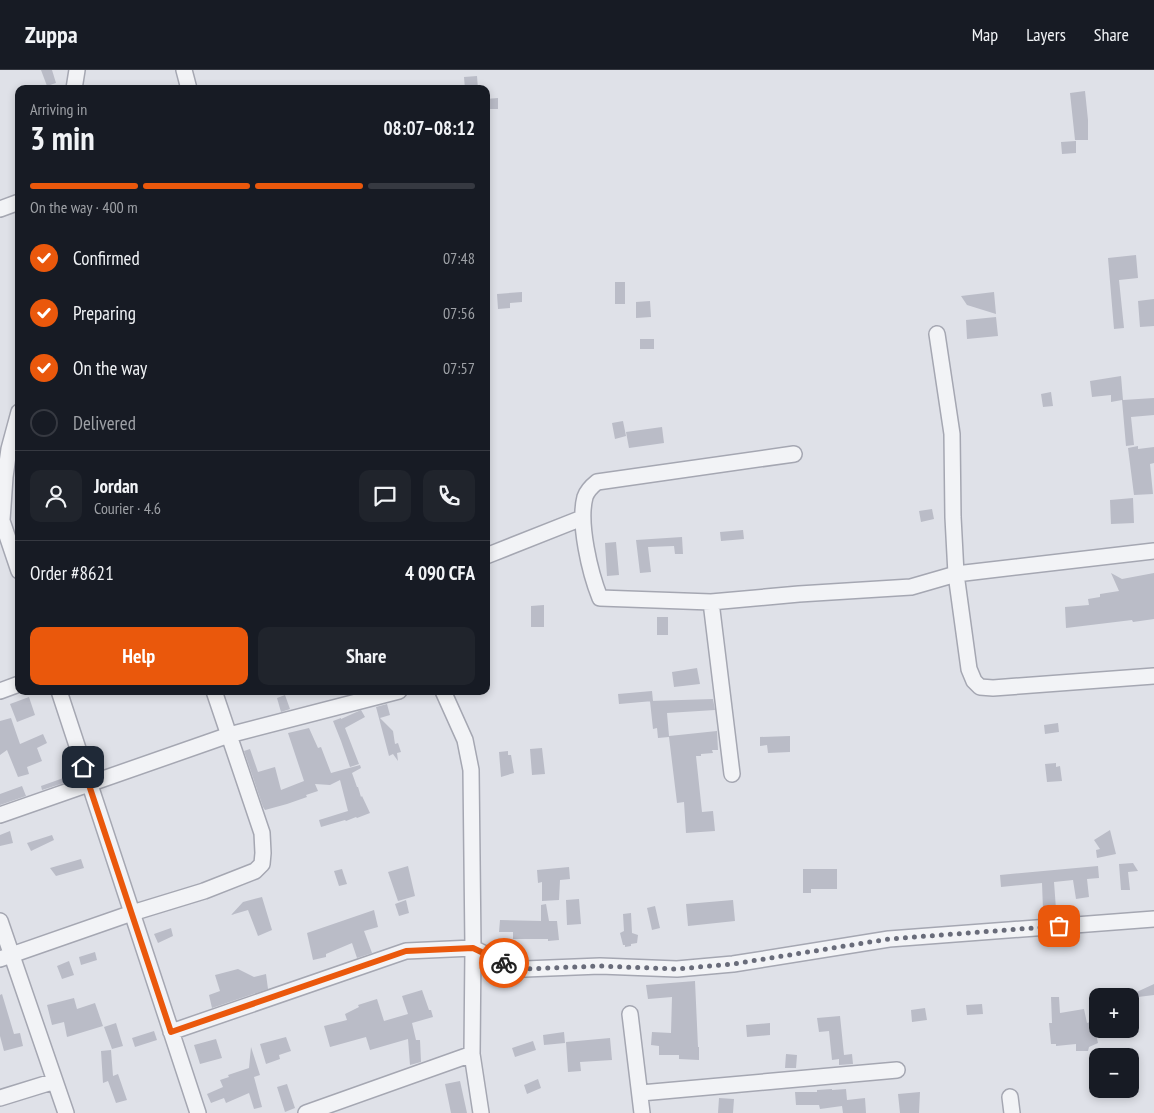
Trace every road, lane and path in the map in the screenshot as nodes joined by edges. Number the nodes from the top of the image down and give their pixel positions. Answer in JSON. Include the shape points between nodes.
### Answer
{"nodes":[{"id":1,"x":77,"y":70,"type":"edge"},
{"id":2,"x":184,"y":70,"type":"edge"},
{"id":3,"x":75,"y":85,"type":"edge"},
{"id":4,"x":188,"y":85,"type":"edge"},
{"id":5,"x":15,"y":203,"type":"edge"},
{"id":6,"x":0,"y":209,"type":"edge"},
{"id":7,"x":937,"y":334,"type":"dead end"},
{"id":8,"x":15,"y":429,"type":"edge"},
{"id":9,"x":794,"y":454,"type":"dead end"},
{"id":10,"x":1,"y":518,"type":"edge"},
{"id":11,"x":582,"y":518,"type":"junction"},
{"id":12,"x":1154,"y":550,"type":"edge"},
{"id":13,"x":490,"y":554,"type":"edge"},
{"id":14,"x":15,"y":559,"type":"edge"},
{"id":15,"x":956,"y":574,"type":"junction"},
{"id":16,"x":711,"y":602,"type":"junction"},
{"id":17,"x":1154,"y":676,"type":"edge"},
{"id":18,"x":15,"y":685,"type":"edge"},
{"id":19,"x":0,"y":691,"type":"edge"},
{"id":20,"x":60,"y":695,"type":"edge"},
{"id":21,"x":215,"y":695,"type":"edge"},
{"id":22,"x":384,"y":695,"type":"edge"},
{"id":23,"x":445,"y":695,"type":"edge"},
{"id":24,"x":229,"y":735,"type":"junction"},
{"id":25,"x":732,"y":774,"type":"dead end"},
{"id":26,"x":89,"y":786,"type":"junction"},
{"id":27,"x":0,"y":815,"type":"edge"},
{"id":28,"x":132,"y":913,"type":"junction"},
{"id":29,"x":1154,"y":919,"type":"edge"},
{"id":30,"x":0,"y":921,"type":"edge"},
{"id":31,"x":473,"y":948,"type":"junction"},
{"id":32,"x":6,"y":957,"type":"edge"},
{"id":33,"x":630,"y":1014,"type":"dead end"},
{"id":34,"x":171,"y":1032,"type":"junction"},
{"id":35,"x":472,"y":1054,"type":"junction"},
{"id":36,"x":896,"y":1070,"type":"dead end"},
{"id":37,"x":55,"y":1081,"type":"junction"},
{"id":38,"x":641,"y":1093,"type":"junction"},
{"id":39,"x":1010,"y":1097,"type":"dead end"},
{"id":40,"x":0,"y":1098,"type":"edge"},
{"id":41,"x":66,"y":1113,"type":"edge"},
{"id":42,"x":198,"y":1113,"type":"edge"},
{"id":43,"x":306,"y":1113,"type":"edge"},
{"id":44,"x":481,"y":1113,"type":"edge"},
{"id":45,"x":642,"y":1113,"type":"edge"},
{"id":46,"x":1012,"y":1113,"type":"edge"}],
"edges":[{"from":1,"to":3,"type":"street"},
{"from":2,"to":4,"type":"street"},
{"from":5,"to":6,"type":"street"},
{"from":7,"to":15,"type":"street","via":[[952,434]]},
{"from":8,"to":10,"type":"street","via":[[4,477]]},
{"from":9,"to":11,"type":"street","via":[[597,482],[586,496]]},
{"from":10,"to":14,"type":"street"},
{"from":11,"to":13,"type":"street"},
{"from":11,"to":16,"type":"street","via":[[594,583],[600,598]]},
{"from":12,"to":15,"type":"street"},
{"from":15,"to":16,"type":"street","via":[[911,587]]},
{"from":15,"to":17,"type":"street","via":[[969,669],[980,687]]},
{"from":16,"to":25,"type":"street"},
{"from":18,"to":19,"type":"street"},
{"from":20,"to":26,"type":"street"},
{"from":21,"to":24,"type":"street"},
{"from":22,"to":24,"type":"street"},
{"from":23,"to":31,"type":"street","via":[[465,740],[470,770]]},
{"from":24,"to":26,"type":"street"},
{"from":24,"to":28,"type":"street","via":[[262,833],[262,864],[255,871],[204,891]]},
{"from":26,"to":27,"type":"street"},
{"from":26,"to":28,"type":"street"},
{"from":28,"to":32,"type":"street"},
{"from":28,"to":34,"type":"street"},
{"from":29,"to":31,"type":"street","via":[[889,939],[733,964],[676,969],[600,966],[525,969],[511,967]]},
{"from":30,"to":32,"type":"street"},
{"from":31,"to":34,"type":"street","via":[[406,951]]},
{"from":31,"to":35,"type":"street"},
{"from":32,"to":37,"type":"street"},
{"from":33,"to":38,"type":"street"},
{"from":34,"to":42,"type":"street"},
{"from":35,"to":43,"type":"street"},
{"from":35,"to":44,"type":"street"},
{"from":36,"to":38,"type":"street"},
{"from":37,"to":40,"type":"street"},
{"from":37,"to":41,"type":"street"},
{"from":38,"to":45,"type":"street"},
{"from":39,"to":46,"type":"street"}]}
